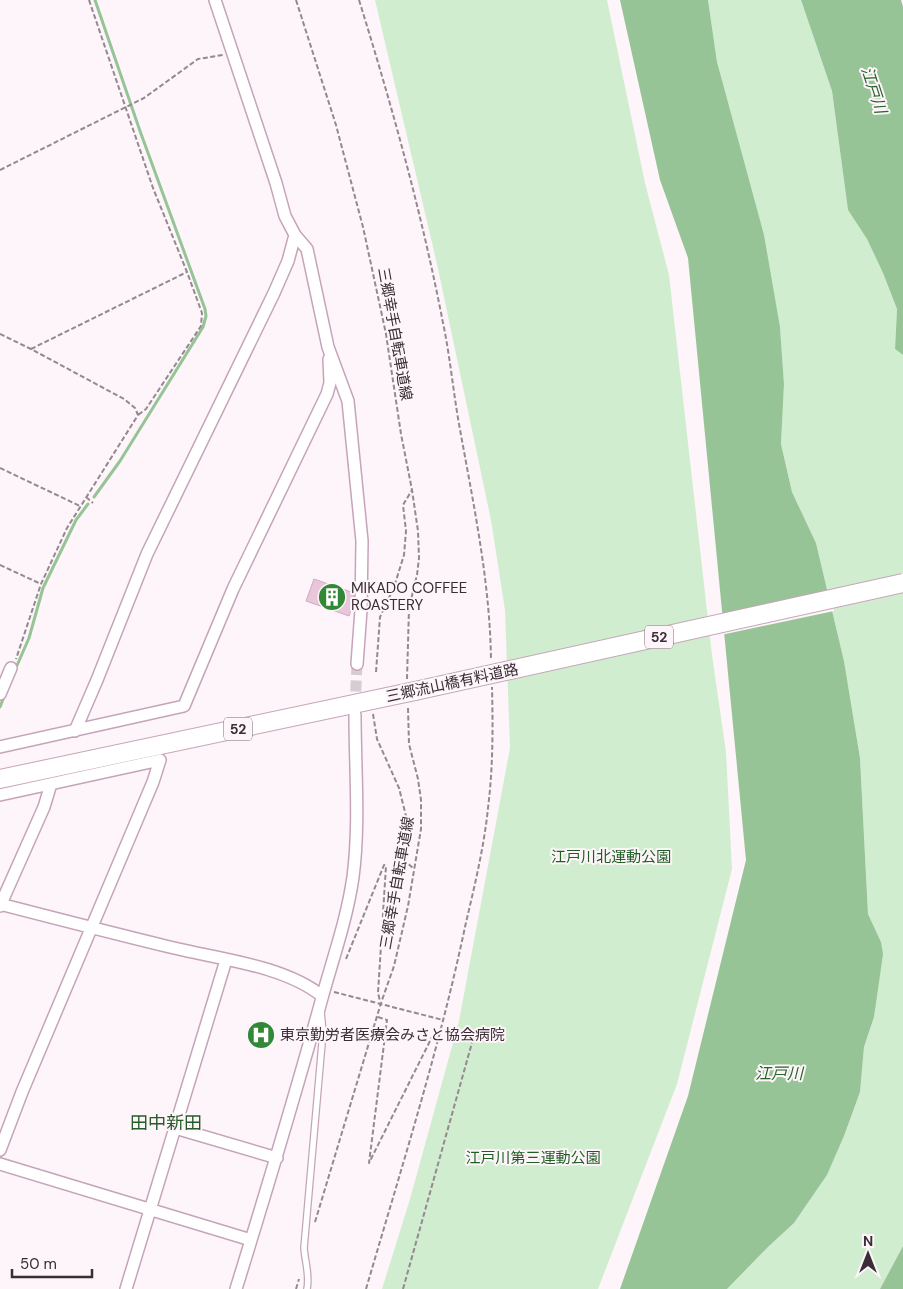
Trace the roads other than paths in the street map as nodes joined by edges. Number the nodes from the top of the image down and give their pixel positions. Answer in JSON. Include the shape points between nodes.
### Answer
{"nodes":[{"id":1,"x":215,"y":0,"type":"edge"},
{"id":2,"x":295,"y":235,"type":"junction"},
{"id":3,"x":328,"y":347,"type":"junction"},
{"id":4,"x":903,"y":583,"type":"edge"},
{"id":5,"x":357,"y":664,"type":"tunnel mouth"},
{"id":6,"x":11,"y":668,"type":"road end"},
{"id":7,"x":0,"y":694,"type":"edge"},
{"id":8,"x":348,"y":711,"type":"junction"},
{"id":9,"x":75,"y":730,"type":"junction"},
{"id":10,"x":0,"y":747,"type":"edge"},
{"id":11,"x":0,"y":779,"type":"edge"},
{"id":12,"x":51,"y":784,"type":"junction"},
{"id":13,"x":0,"y":795,"type":"edge"},
{"id":14,"x":0,"y":905,"type":"edge"},
{"id":15,"x":92,"y":928,"type":"junction"},
{"id":16,"x":226,"y":960,"type":"junction"},
{"id":17,"x":324,"y":997,"type":"junction"},
{"id":18,"x":175,"y":1128,"type":"junction"},
{"id":19,"x":0,"y":1150,"type":"edge"},
{"id":20,"x":277,"y":1158,"type":"junction"},
{"id":21,"x":0,"y":1164,"type":"edge"},
{"id":22,"x":150,"y":1209,"type":"junction"},
{"id":23,"x":251,"y":1240,"type":"junction"},
{"id":24,"x":126,"y":1289,"type":"edge"},
{"id":25,"x":236,"y":1289,"type":"edge"},
{"id":26,"x":307,"y":1289,"type":"edge"}],
"edges":[{"from":1,"to":2,"type":"street","via":[[285,216]]},
{"from":2,"to":3,"type":"street","via":[[307,249]]},
{"from":2,"to":9,"type":"street","via":[[288,261],[270,302],[147,554]]},
{"from":3,"to":5,"type":"street","via":[[348,401],[362,541]]},
{"from":3,"to":9,"type":"street","via":[[329,388],[233,589],[184,706]]},
{"from":4,"to":8,"type":"main road","name":"三郷流山橋有料道路","number":"52","bridge":true,"via":[[410,692]]},
{"from":6,"to":7,"type":"street"},
{"from":8,"to":11,"type":"main road","name":"三郷流山橋有料道路","number":"52"},
{"from":8,"to":17,"type":"street","via":[[357,826],[354,872]]},
{"from":9,"to":10,"type":"street"},
{"from":12,"to":13,"type":"street"},
{"from":12,"to":14,"type":"street"},
{"from":12,"to":15,"type":"street","via":[[160,760]]},
{"from":14,"to":15,"type":"street"},
{"from":15,"to":16,"type":"street"},
{"from":15,"to":19,"type":"street"},
{"from":16,"to":17,"type":"street","via":[[282,974],[313,988]]},
{"from":16,"to":18,"type":"street"},
{"from":17,"to":20,"type":"street"},
{"from":17,"to":26,"type":"lane","via":[[304,1248],[309,1278]]},
{"from":18,"to":20,"type":"street"},
{"from":18,"to":22,"type":"street"},
{"from":20,"to":23,"type":"street"},
{"from":21,"to":22,"type":"street"},
{"from":22,"to":23,"type":"street"},
{"from":22,"to":24,"type":"street"},
{"from":23,"to":25,"type":"street"}]}
